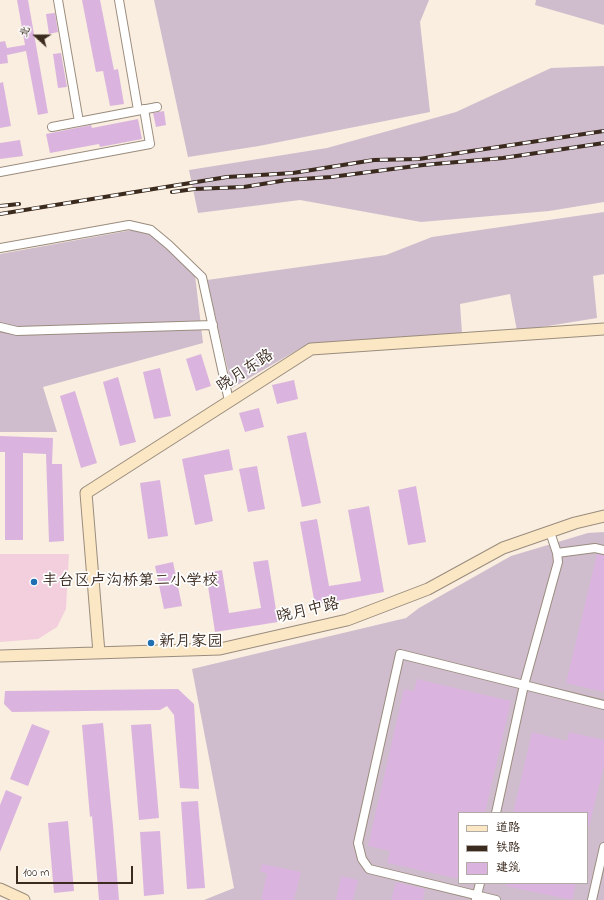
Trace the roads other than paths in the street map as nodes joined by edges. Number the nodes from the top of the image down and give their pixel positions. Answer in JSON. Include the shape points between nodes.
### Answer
{"nodes":[{"id":1,"x":58,"y":0,"type":"edge"},
{"id":2,"x":119,"y":0,"type":"edge"},
{"id":3,"x":158,"y":106,"type":"dead end"},
{"id":4,"x":141,"y":110,"type":"junction"},
{"id":5,"x":79,"y":122,"type":"junction"},
{"id":6,"x":52,"y":127,"type":"dead end"},
{"id":7,"x":0,"y":172,"type":"edge"},
{"id":8,"x":0,"y":248,"type":"edge"},
{"id":9,"x":213,"y":325,"type":"junction"},
{"id":10,"x":0,"y":327,"type":"edge"},
{"id":11,"x":604,"y":329,"type":"edge"},
{"id":12,"x":229,"y":401,"type":"junction"},
{"id":13,"x":604,"y":516,"type":"edge"},
{"id":14,"x":550,"y":532,"type":"junction"},
{"id":15,"x":604,"y":550,"type":"edge"},
{"id":16,"x":557,"y":553,"type":"junction"},
{"id":17,"x":99,"y":653,"type":"junction"},
{"id":18,"x":0,"y":656,"type":"edge"},
{"id":19,"x":524,"y":685,"type":"junction"},
{"id":20,"x":604,"y":706,"type":"edge"},
{"id":21,"x":496,"y":812,"type":"edge"},
{"id":22,"x":604,"y":847,"type":"edge"},
{"id":23,"x":480,"y":884,"type":"edge"},
{"id":24,"x":0,"y":889,"type":"edge"},
{"id":25,"x":477,"y":898,"type":"edge"},
{"id":26,"x":24,"y":900,"type":"edge"},
{"id":27,"x":496,"y":900,"type":"edge"},
{"id":28,"x":592,"y":900,"type":"edge"}],
"edges":[{"from":1,"to":5,"type":"street"},
{"from":2,"to":4,"type":"street"},
{"from":3,"to":4,"type":"street"},
{"from":4,"to":5,"type":"street"},
{"from":4,"to":7,"type":"street","via":[[150,144]]},
{"from":5,"to":6,"type":"street"},
{"from":8,"to":9,"type":"street","via":[[129,225],[151,230],[202,277]]},
{"from":9,"to":10,"type":"street","via":[[17,331]]},
{"from":9,"to":12,"type":"street"},
{"from":11,"to":12,"type":"street","name":"晓月东路","via":[[311,349]]},
{"from":12,"to":17,"type":"street","name":"晓月东路","via":[[86,493]]},
{"from":13,"to":14,"type":"street","name":"晓月中路"},
{"from":14,"to":16,"type":"street"},
{"from":14,"to":17,"type":"street","name":"晓月中路","via":[[503,548],[428,589],[347,620],[220,649]]},
{"from":15,"to":16,"type":"street","via":[[595,548]]},
{"from":16,"to":19,"type":"street","via":[[558,562]]},
{"from":17,"to":18,"type":"street","name":"晓月中路"},
{"from":19,"to":20,"type":"street"},
{"from":19,"to":21,"type":"street"},
{"from":19,"to":25,"type":"street","via":[[400,654],[358,843],[362,859],[369,869]]},
{"from":22,"to":28,"type":"street"},
{"from":23,"to":25,"type":"street"},
{"from":24,"to":26,"type":"street"},
{"from":25,"to":27,"type":"street"}]}
